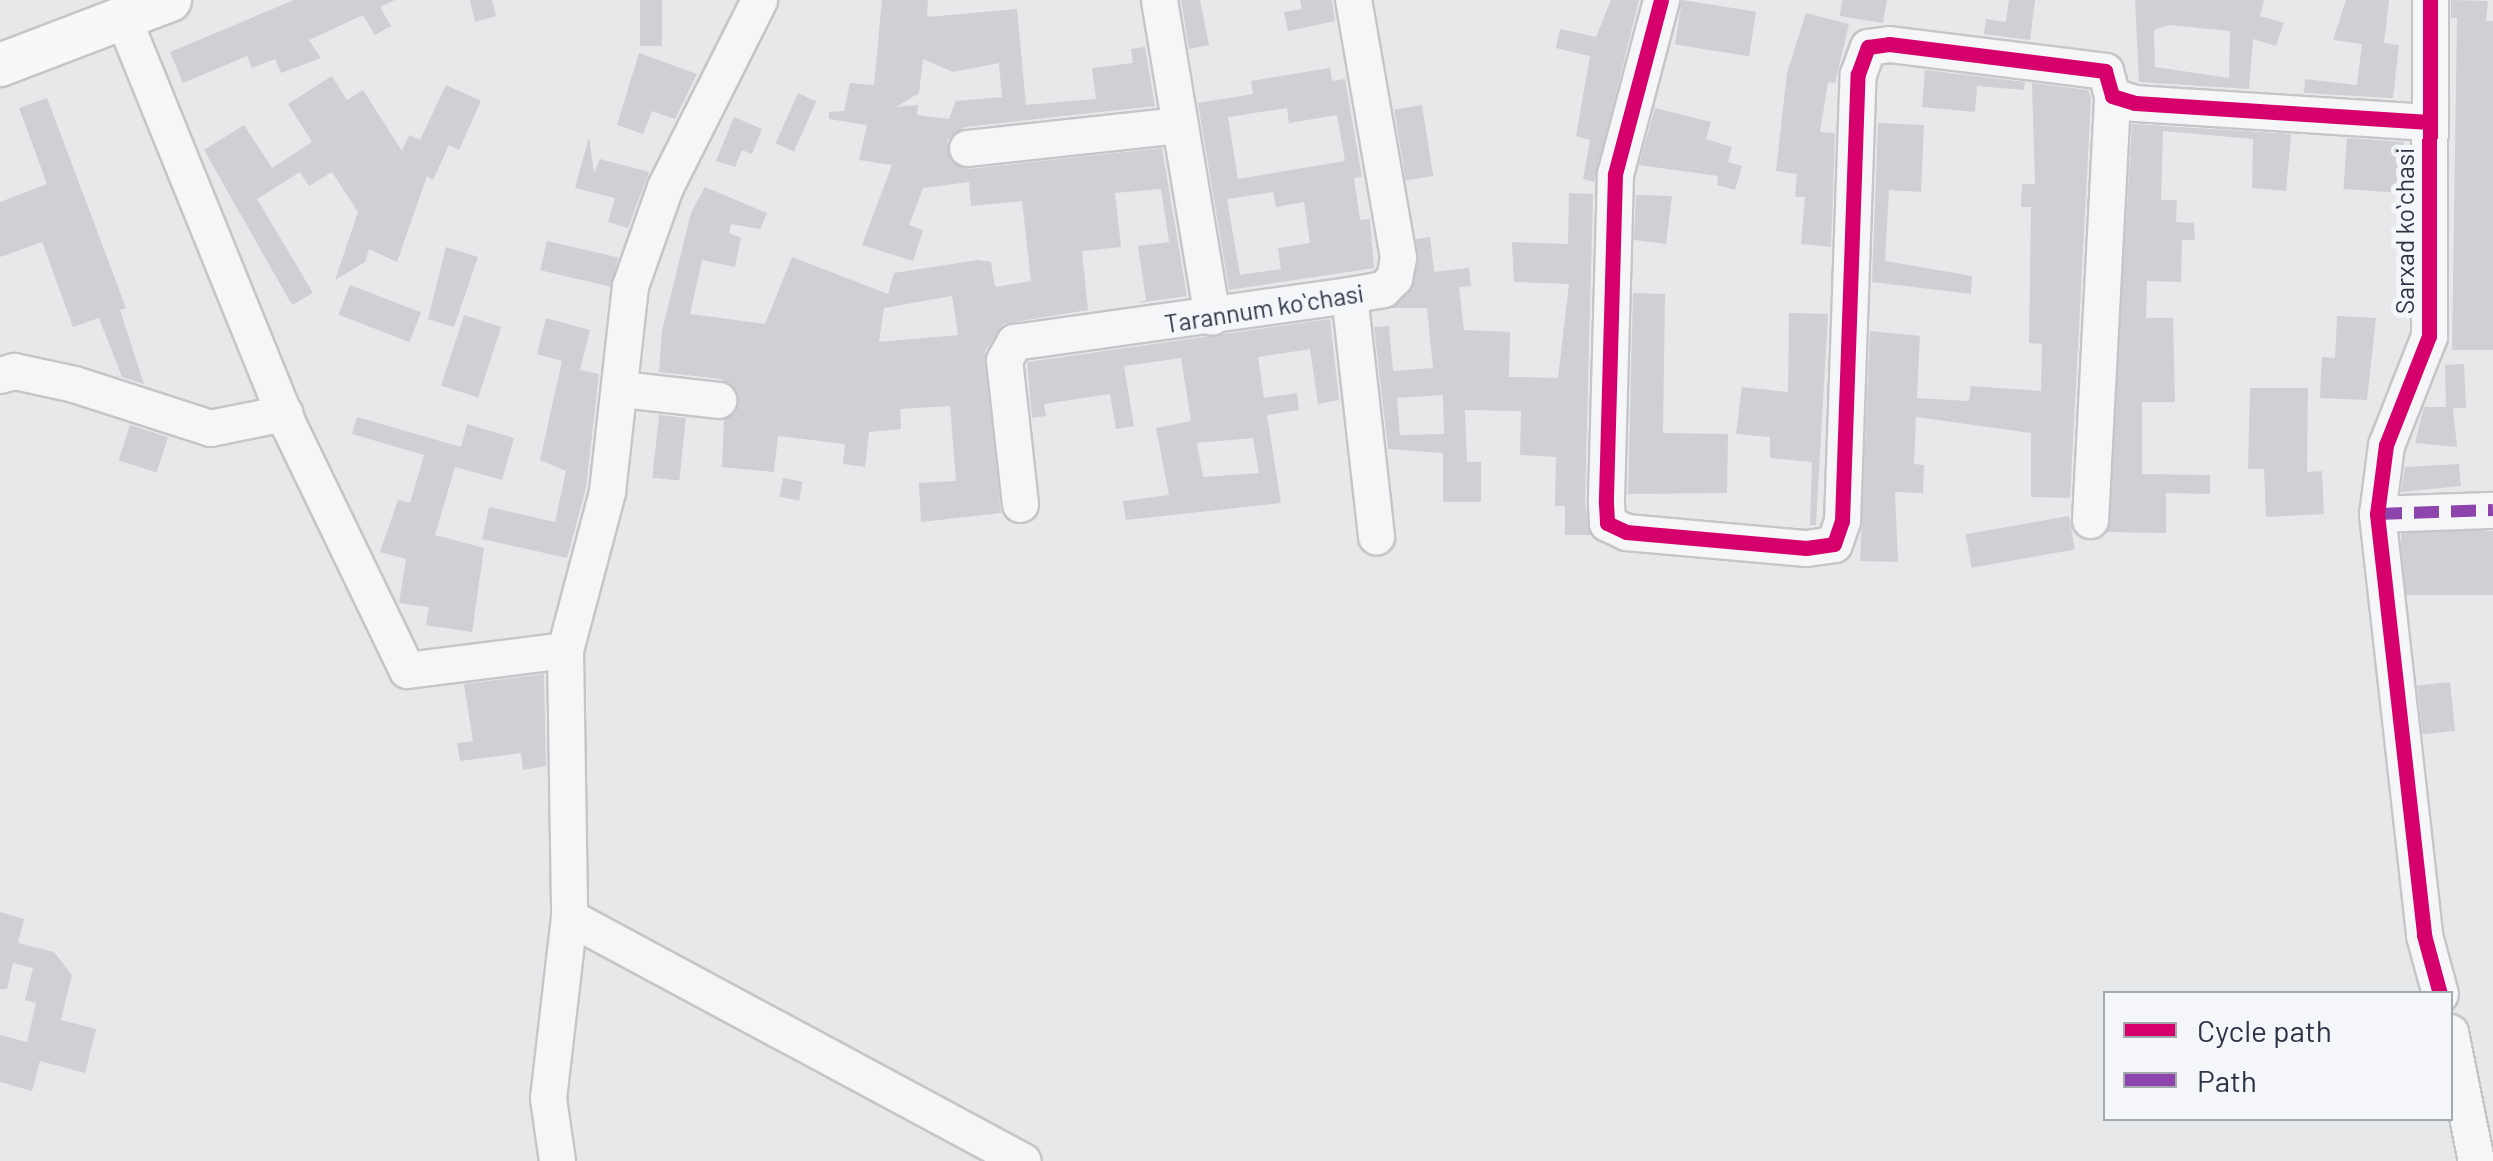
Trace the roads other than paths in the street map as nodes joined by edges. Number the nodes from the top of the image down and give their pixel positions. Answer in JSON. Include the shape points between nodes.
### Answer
{"nodes":[{"id":1,"x":170,"y":0,"type":"edge"},
{"id":2,"x":759,"y":0,"type":"edge"},
{"id":3,"x":1159,"y":0,"type":"edge"},
{"id":4,"x":1353,"y":0,"type":"edge"},
{"id":5,"x":1661,"y":0,"type":"edge"},
{"id":6,"x":2430,"y":0,"type":"edge"},
{"id":7,"x":108,"y":14,"type":"edge"},
{"id":8,"x":0,"y":65,"type":"edge"},
{"id":9,"x":2112,"y":96,"type":"junction"},
{"id":10,"x":2429,"y":122,"type":"junction"},
{"id":11,"x":1180,"y":125,"type":"junction"},
{"id":12,"x":966,"y":148,"type":"dead end"},
{"id":13,"x":1349,"y":295,"type":"junction"},
{"id":14,"x":1212,"y":318,"type":"junction"},
{"id":15,"x":0,"y":375,"type":"edge"},
{"id":16,"x":622,"y":389,"type":"junction"},
{"id":17,"x":718,"y":400,"type":"dead end"},
{"id":18,"x":284,"y":413,"type":"junction"},
{"id":19,"x":1020,"y":504,"type":"dead end"},
{"id":20,"x":2493,"y":510,"type":"edge"},
{"id":21,"x":2376,"y":514,"type":"junction"},
{"id":22,"x":2090,"y":520,"type":"dead end"},
{"id":23,"x":1376,"y":536,"type":"dead end"},
{"id":24,"x":565,"y":650,"type":"junction"},
{"id":25,"x":569,"y":918,"type":"junction"},
{"id":26,"x":2439,"y":991,"type":"edge"},
{"id":27,"x":2453,"y":1047,"type":"edge"},
{"id":28,"x":557,"y":1161,"type":"edge"},
{"id":29,"x":1022,"y":1161,"type":"edge"},
{"id":30,"x":2476,"y":1161,"type":"edge"}],
"edges":[{"from":1,"to":7,"type":"main road"},
{"from":2,"to":16,"type":"street","via":[[666,186],[630,286]]},
{"from":3,"to":11,"type":"street"},
{"from":4,"to":13,"type":"street","name":"Tarannum koʻchasi","via":[[1398,257],[1390,284]]},
{"from":5,"to":9,"type":"street","via":[[1615,174],[1606,503],[1607,523],[1626,532],[1806,548],[1834,544],[1842,522],[1858,74],[1868,48],[1889,44],[2105,72]]},
{"from":6,"to":10,"type":"street","name":"Sarxad koʻchasi"},
{"from":7,"to":8,"type":"main road"},
{"from":7,"to":18,"type":"street"},
{"from":9,"to":10,"type":"street","via":[[2136,103]]},
{"from":9,"to":22,"type":"street"},
{"from":10,"to":21,"type":"street","name":"Sarxad koʻchasi","via":[[2428,336],[2386,445]]},
{"from":11,"to":12,"type":"street"},
{"from":11,"to":14,"type":"street"},
{"from":13,"to":14,"type":"street","name":"Tarannum koʻchasi"},
{"from":13,"to":23,"type":"street"},
{"from":14,"to":19,"type":"street","name":"Tarannum koʻchasi","via":[[1008,347]]},
{"from":15,"to":18,"type":"street","via":[[14,371],[74,384],[210,428]]},
{"from":16,"to":17,"type":"street"},
{"from":16,"to":24,"type":"street","via":[[607,492]]},
{"from":18,"to":24,"type":"street","via":[[407,670]]},
{"from":20,"to":21,"type":"street"},
{"from":21,"to":26,"type":"street","name":"Sarxad koʻchasi","via":[[2424,935]]},
{"from":24,"to":25,"type":"street"},
{"from":25,"to":28,"type":"street","via":[[548,1098]]},
{"from":25,"to":29,"type":"street"},
{"from":27,"to":30,"type":"street"}]}
